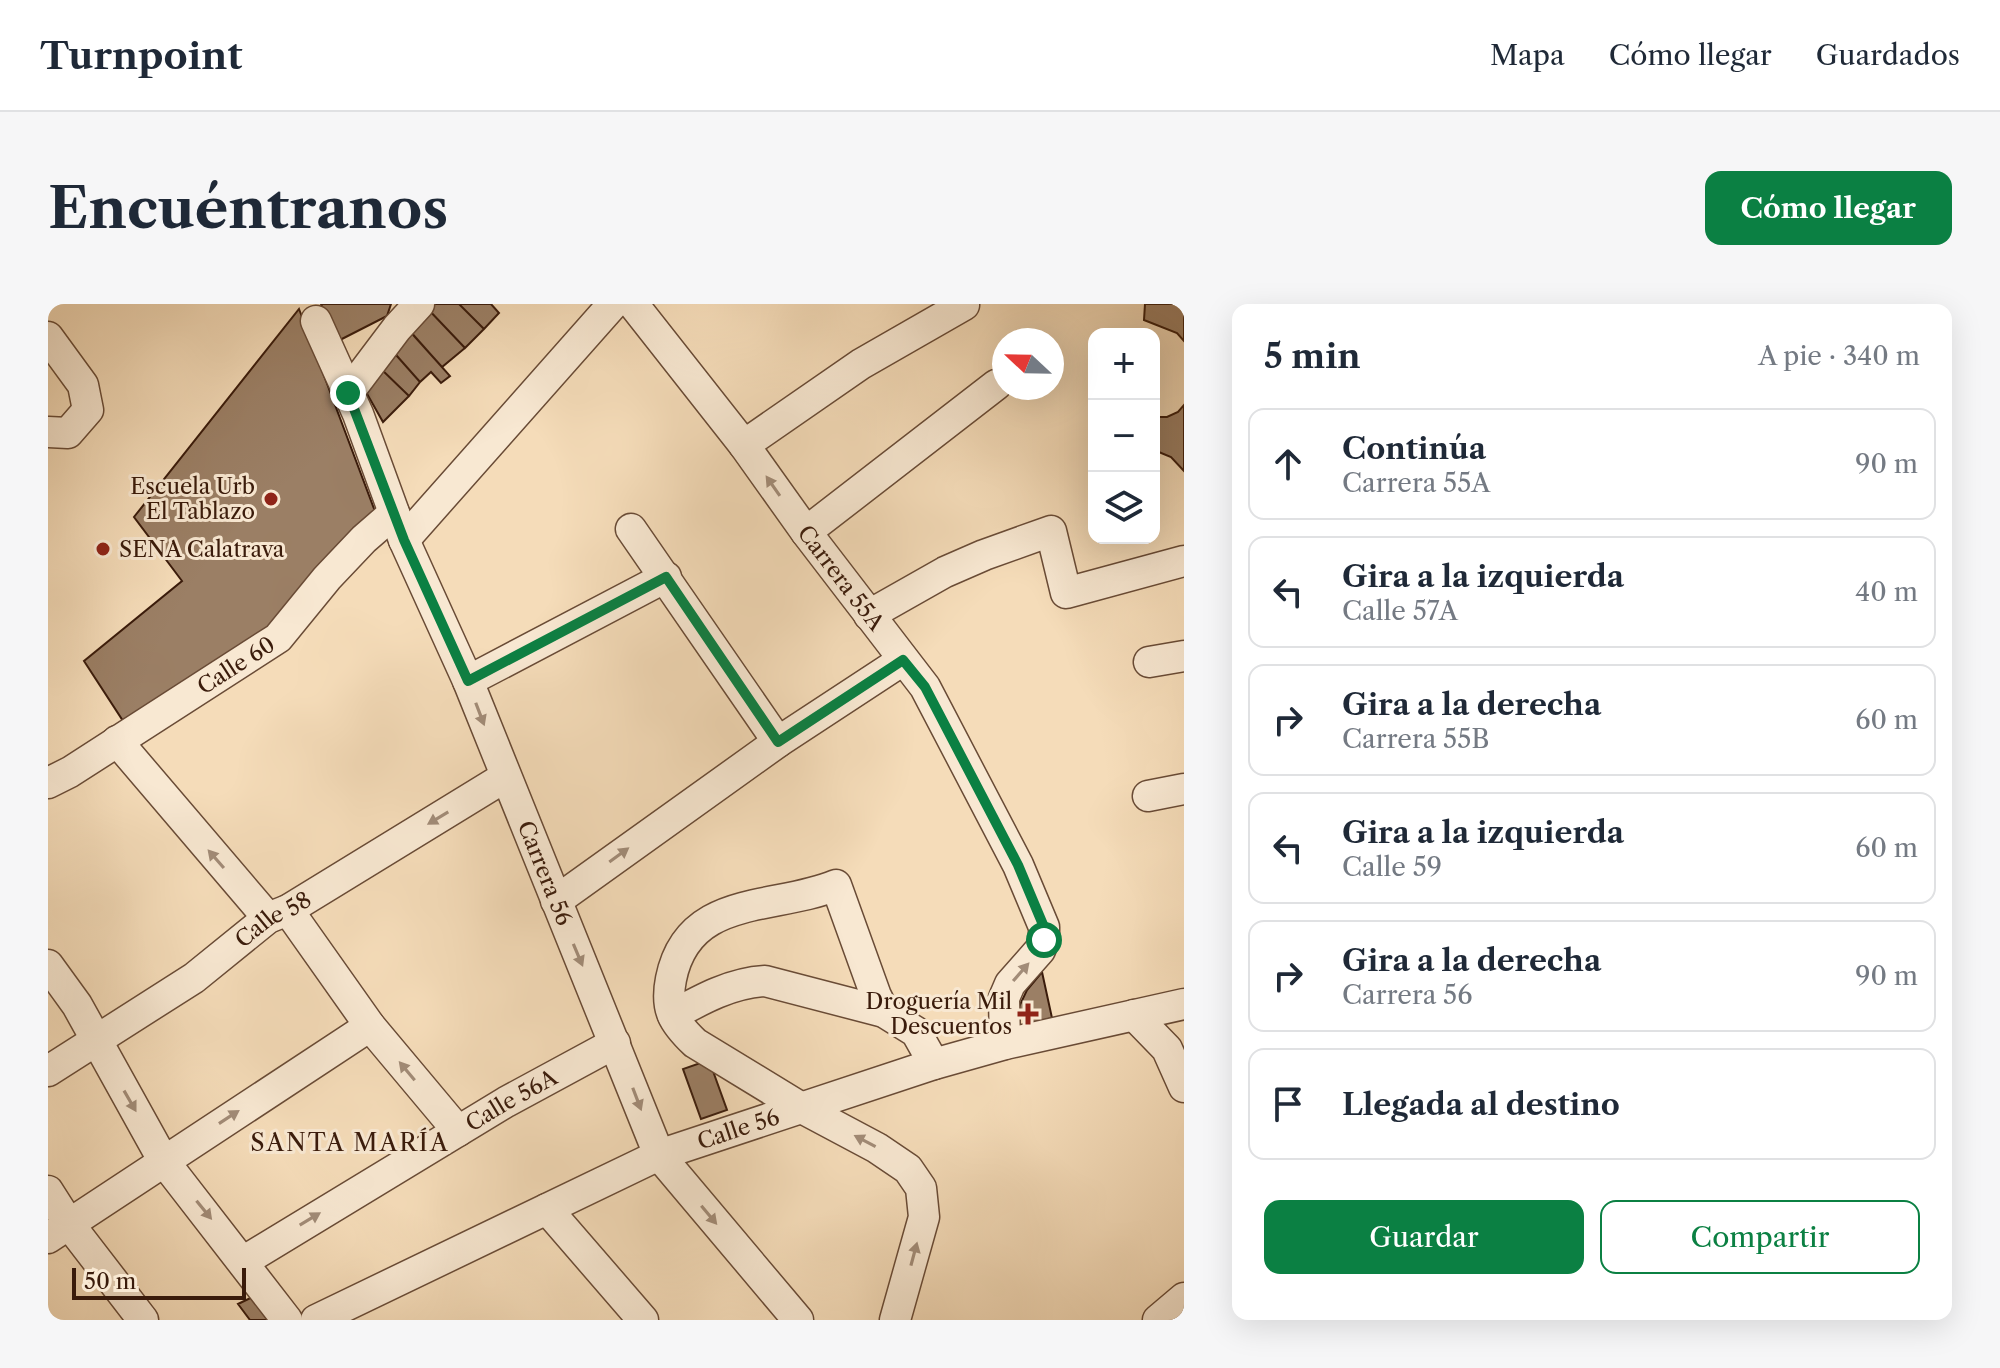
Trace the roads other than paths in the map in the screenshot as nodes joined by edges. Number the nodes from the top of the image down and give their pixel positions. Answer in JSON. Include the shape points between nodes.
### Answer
{"nodes":[{"id":1,"x":419,"y":304,"type":"edge"},
{"id":2,"x":613,"y":304,"type":"edge"},
{"id":3,"x":633,"y":304,"type":"edge"},
{"id":4,"x":964,"y":305,"type":"edge"},
{"id":5,"x":316,"y":321,"type":"dead end"},
{"id":6,"x":48,"y":337,"type":"edge"},
{"id":7,"x":992,"y":388,"type":"edge"},
{"id":8,"x":348,"y":393,"type":"junction"},
{"id":9,"x":48,"y":432,"type":"edge"},
{"id":10,"x":744,"y":445,"type":"junction"},
{"id":11,"x":399,"y":527,"type":"junction"},
{"id":12,"x":631,"y":529,"type":"dead end"},
{"id":13,"x":806,"y":532,"type":"junction"},
{"id":14,"x":1184,"y":561,"type":"edge"},
{"id":15,"x":666,"y":577,"type":"junction"},
{"id":16,"x":869,"y":615,"type":"junction"},
{"id":17,"x":1184,"y":656,"type":"edge"},
{"id":18,"x":903,"y":660,"type":"junction"},
{"id":19,"x":1149,"y":662,"type":"dead end"},
{"id":20,"x":468,"y":681,"type":"junction"},
{"id":21,"x":117,"y":741,"type":"junction"},
{"id":22,"x":778,"y":742,"type":"junction"},
{"id":23,"x":505,"y":777,"type":"junction"},
{"id":24,"x":48,"y":783,"type":"edge"},
{"id":25,"x":1184,"y":789,"type":"edge"},
{"id":26,"x":1148,"y":796,"type":"dead end"},
{"id":27,"x":556,"y":901,"type":"junction"},
{"id":28,"x":278,"y":914,"type":"junction"},
{"id":29,"x":48,"y":965,"type":"edge"},
{"id":30,"x":1184,"y":1004,"type":"edge"},
{"id":31,"x":884,"y":1012,"type":"junction"},
{"id":32,"x":673,"y":1015,"type":"junction"},
{"id":33,"x":1134,"y":1015,"type":"junction"},
{"id":34,"x":370,"y":1026,"type":"junction"},
{"id":35,"x":96,"y":1042,"type":"junction"},
{"id":36,"x":615,"y":1043,"type":"junction"},
{"id":37,"x":1005,"y":1044,"type":"junction"},
{"id":38,"x":934,"y":1064,"type":"junction"},
{"id":39,"x":48,"y":1071,"type":"edge"},
{"id":40,"x":1184,"y":1087,"type":"edge"},
{"id":41,"x":800,"y":1107,"type":"junction"},
{"id":42,"x":458,"y":1131,"type":"junction"},
{"id":43,"x":659,"y":1155,"type":"junction"},
{"id":44,"x":163,"y":1160,"type":"junction"},
{"id":45,"x":48,"y":1191,"type":"edge"},
{"id":46,"x":547,"y":1209,"type":"junction"},
{"id":47,"x":59,"y":1231,"type":"edge"},
{"id":48,"x":244,"y":1261,"type":"junction"},
{"id":49,"x":1184,"y":1298,"type":"edge"},
{"id":50,"x":784,"y":1315,"type":"edge"},
{"id":51,"x":143,"y":1320,"type":"edge"},
{"id":52,"x":287,"y":1320,"type":"edge"},
{"id":53,"x":316,"y":1320,"type":"edge"},
{"id":54,"x":643,"y":1320,"type":"edge"},
{"id":55,"x":895,"y":1320,"type":"edge"},
{"id":56,"x":1158,"y":1320,"type":"edge"}],
"edges":[{"from":1,"to":8,"type":"street"},
{"from":2,"to":11,"type":"street","name":"Calle 60"},
{"from":3,"to":10,"type":"street","name":"Carrera 55A"},
{"from":4,"to":10,"type":"street","via":[[861,364]]},
{"from":5,"to":8,"type":"street","name":"Carrera 56"},
{"from":6,"to":9,"type":"street","via":[[83,385],[88,410],[68,433]]},
{"from":7,"to":13,"type":"street"},
{"from":8,"to":11,"type":"street","name":"Carrera 56"},
{"from":13,"to":10,"type":"street","name":"Carrera 55A","one_way":true},
{"from":11,"to":20,"type":"street","name":"Carrera 56"},
{"from":11,"to":21,"type":"street","name":"Calle 60","via":[[364,539],[278,638]]},
{"from":12,"to":15,"type":"street"},
{"from":13,"to":16,"type":"street","name":"Carrera 55A"},
{"from":14,"to":16,"type":"street","via":[[1066,593],[1051,531],[945,572]]},
{"from":15,"to":20,"type":"street"},
{"from":15,"to":22,"type":"street"},
{"from":16,"to":18,"type":"street","name":"Carrera 55A"},
{"from":17,"to":19,"type":"street"},
{"from":18,"to":22,"type":"street"},
{"from":37,"to":18,"type":"street","name":"Carrera 55A","one_way":true,"via":[[1004,998],[1040,950],[1044,927],[937,709]]},
{"from":20,"to":23,"type":"street","name":"Carrera 56","one_way":true},
{"from":21,"to":24,"type":"street","name":"Calle 60"},
{"from":28,"to":21,"type":"street","one_way":true},
{"from":27,"to":22,"type":"street","one_way":true},
{"from":23,"to":27,"type":"street","name":"Carrera 56"},
{"from":23,"to":28,"type":"street","name":"Calle 58","one_way":true},
{"from":25,"to":26,"type":"street"},
{"from":27,"to":36,"type":"street","name":"Carrera 56","one_way":true},
{"from":28,"to":34,"type":"street"},
{"from":28,"to":35,"type":"street","name":"Calle 58","via":[[194,978]]},
{"from":29,"to":35,"type":"street"},
{"from":30,"to":33,"type":"street","name":"Calle 56"},
{"from":31,"to":32,"type":"street","via":[[765,981],[715,993]]},
{"from":31,"to":32,"type":"street","via":[[836,885],[742,906],[713,918],[687,940],[674,964],[667,1000]]},
{"from":31,"to":38,"type":"street","via":[[916,1032]]},
{"from":32,"to":41,"type":"street","via":[[695,1043]]},
{"from":33,"to":37,"type":"street","name":"Calle 56"},
{"from":33,"to":40,"type":"street","via":[[1167,1049]]},
{"from":42,"to":34,"type":"street","one_way":true},
{"from":44,"to":34,"type":"street","one_way":true},
{"from":35,"to":39,"type":"street","name":"Calle 58"},
{"from":35,"to":44,"type":"street","one_way":true},
{"from":36,"to":42,"type":"street","name":"Calle 56A"},
{"from":36,"to":43,"type":"street","name":"Carrera 56","one_way":true},
{"from":37,"to":38,"type":"street","name":"Calle 56"},
{"from":38,"to":41,"type":"street","name":"Calle 56"},
{"from":41,"to":43,"type":"street","name":"Calle 56"},
{"from":55,"to":41,"type":"street","one_way":true,"via":[[924,1217],[921,1188],[908,1169],[877,1148]]},
{"from":48,"to":42,"type":"street","name":"Calle 56A","one_way":true},
{"from":43,"to":46,"type":"street","name":"Calle 56"},
{"from":43,"to":50,"type":"street","name":"Carrera 56","one_way":true},
{"from":44,"to":47,"type":"street"},
{"from":44,"to":48,"type":"street","one_way":true},
{"from":45,"to":47,"type":"street"},
{"from":46,"to":53,"type":"street","name":"Calle 56"},
{"from":46,"to":54,"type":"street"},
{"from":47,"to":51,"type":"street"},
{"from":48,"to":52,"type":"street"},
{"from":49,"to":56,"type":"street"}]}
